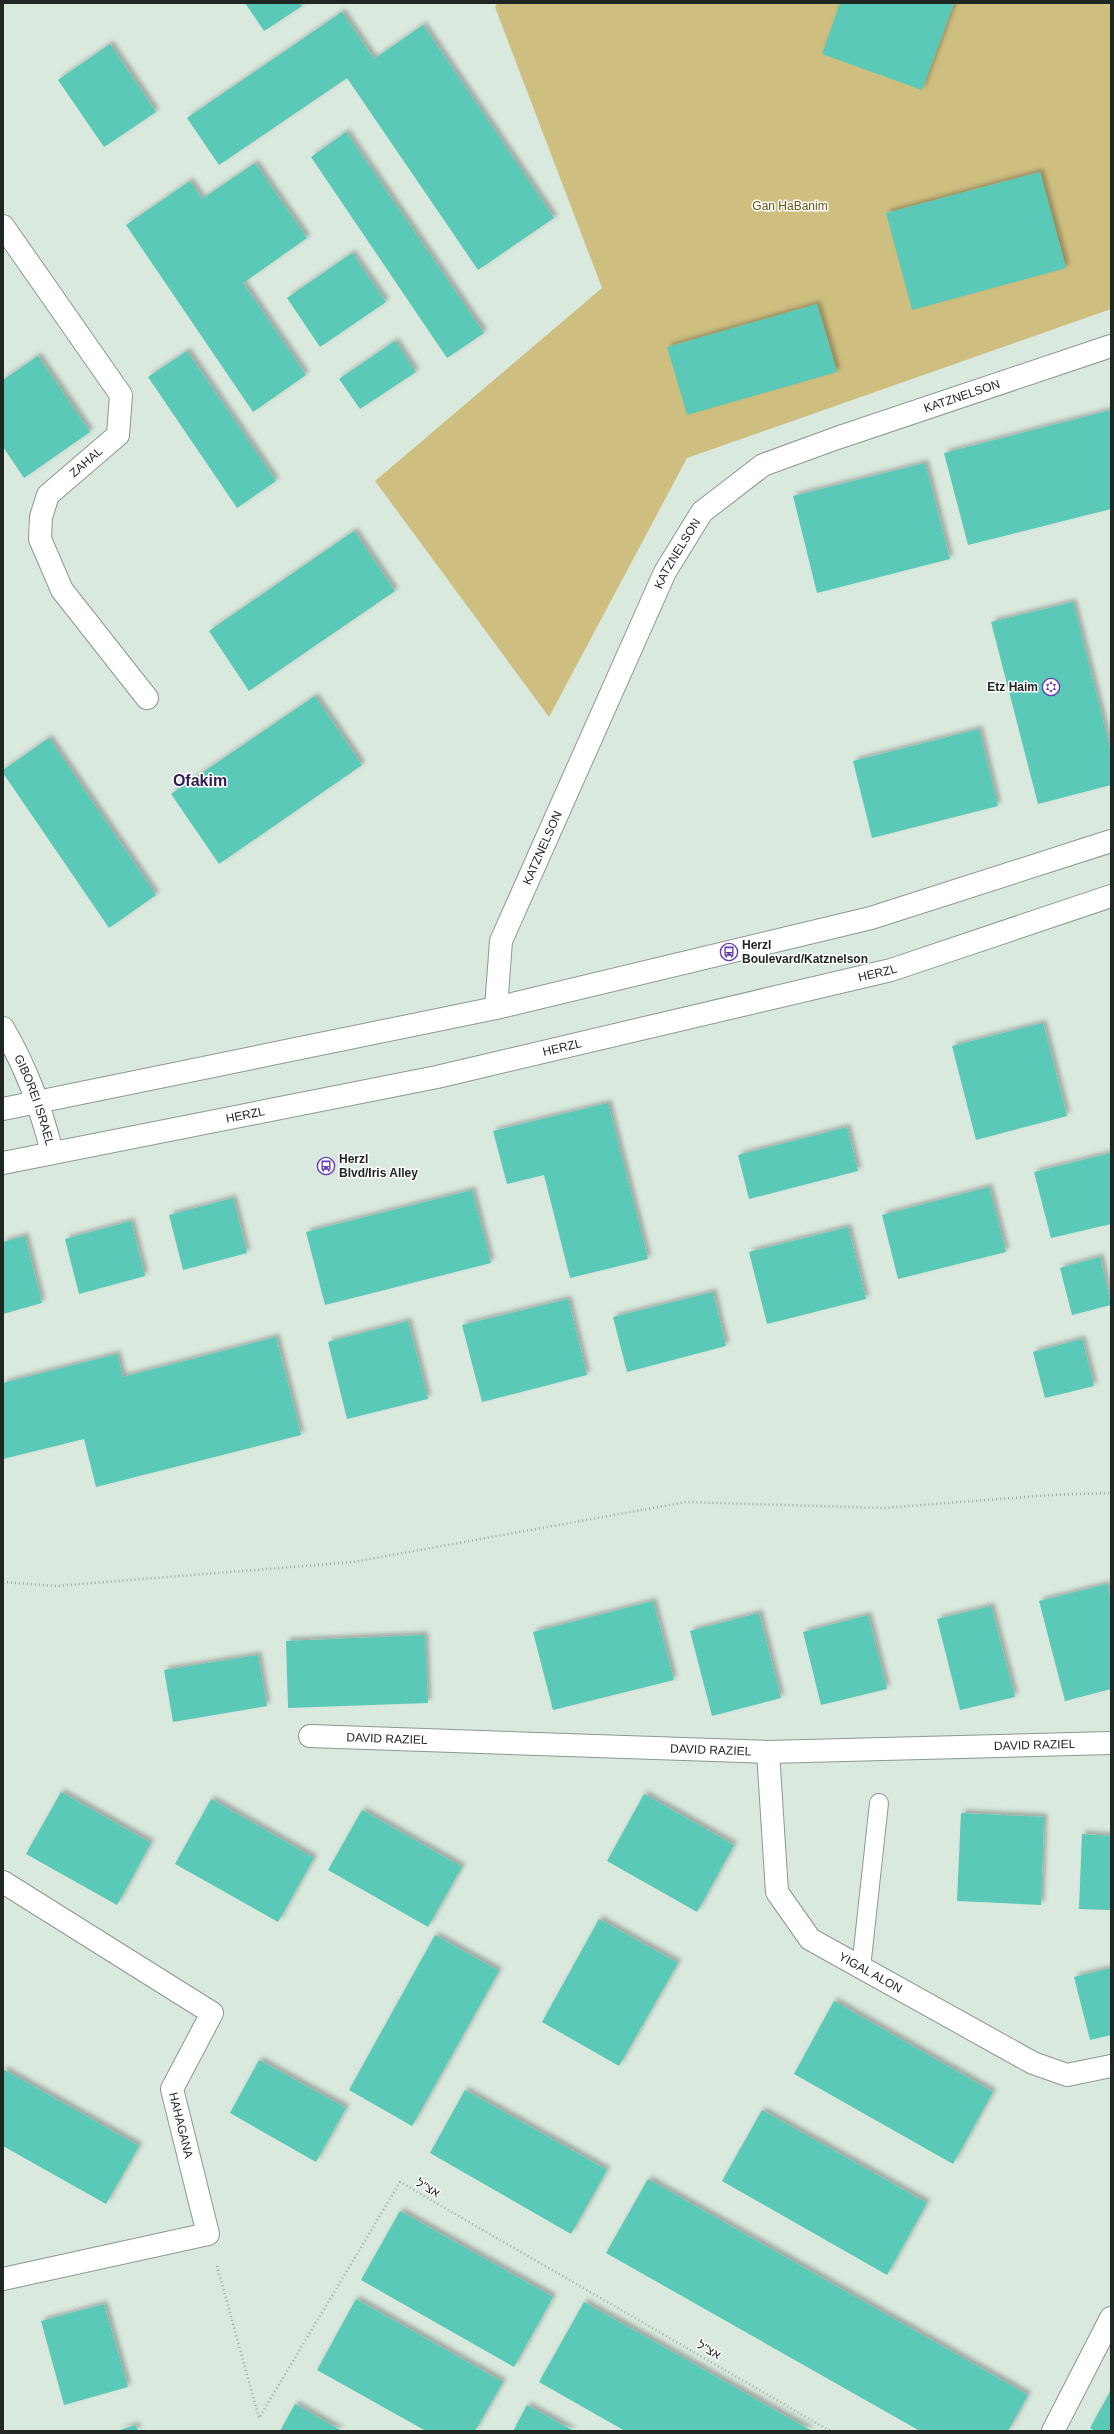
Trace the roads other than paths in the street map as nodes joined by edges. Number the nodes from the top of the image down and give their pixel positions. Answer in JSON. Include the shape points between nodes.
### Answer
{"nodes":[{"id":1,"x":3,"y":226,"type":"edge"},
{"id":2,"x":1111,"y":346,"type":"edge"},
{"id":3,"x":147,"y":698,"type":"dead end"},
{"id":4,"x":1111,"y":841,"type":"edge"},
{"id":5,"x":1111,"y":896,"type":"edge"},
{"id":6,"x":496,"y":1008,"type":"junction"},
{"id":7,"x":3,"y":1028,"type":"edge"},
{"id":8,"x":39,"y":1102,"type":"junction"},
{"id":9,"x":3,"y":1109,"type":"edge"},
{"id":10,"x":52,"y":1152,"type":"junction"},
{"id":11,"x":3,"y":1163,"type":"edge"},
{"id":12,"x":310,"y":1736,"type":"dead end"},
{"id":13,"x":1111,"y":1743,"type":"edge"},
{"id":14,"x":768,"y":1752,"type":"junction"},
{"id":15,"x":879,"y":1803,"type":"dead end"},
{"id":16,"x":3,"y":1882,"type":"edge"},
{"id":17,"x":861,"y":1968,"type":"junction"},
{"id":18,"x":1111,"y":2066,"type":"edge"},
{"id":19,"x":3,"y":2279,"type":"edge"},
{"id":20,"x":1111,"y":2318,"type":"edge"},
{"id":21,"x":1053,"y":2431,"type":"edge"}],
"edges":[{"from":1,"to":3,"type":"street","name":"ZAHAL","via":[[120,395],[118,435],[48,495],[41,517],[40,539],[62,590]]},
{"from":2,"to":6,"type":"street","name":"KATZNELSON","via":[[762,465],[702,512],[664,572],[501,941]]},
{"from":4,"to":6,"type":"street","via":[[871,918]]},
{"from":5,"to":10,"type":"street","name":"HERZL","via":[[884,972],[437,1077]]},
{"from":6,"to":8,"type":"street"},
{"from":7,"to":8,"type":"street","name":"GIBOREI ISRAEL","via":[[19,1055]]},
{"from":8,"to":9,"type":"street"},
{"from":8,"to":10,"type":"street","name":"GIBOREI ISRAEL"},
{"from":10,"to":11,"type":"street","name":"HERZL"},
{"from":12,"to":14,"type":"street","name":"DAVID RAZIEL"},
{"from":13,"to":14,"type":"street","name":"DAVID RAZIEL"},
{"from":14,"to":17,"type":"street","name":"YIGAL ALON","via":[[777,1892],[810,1939]]},
{"from":15,"to":17,"type":"lane"},
{"from":16,"to":19,"type":"street","name":"HAHAGANA","via":[[212,2013],[172,2089],[208,2234]]},
{"from":17,"to":18,"type":"street","name":"YIGAL ALON","via":[[1033,2063],[1067,2075]]},
{"from":20,"to":21,"type":"street"}]}
